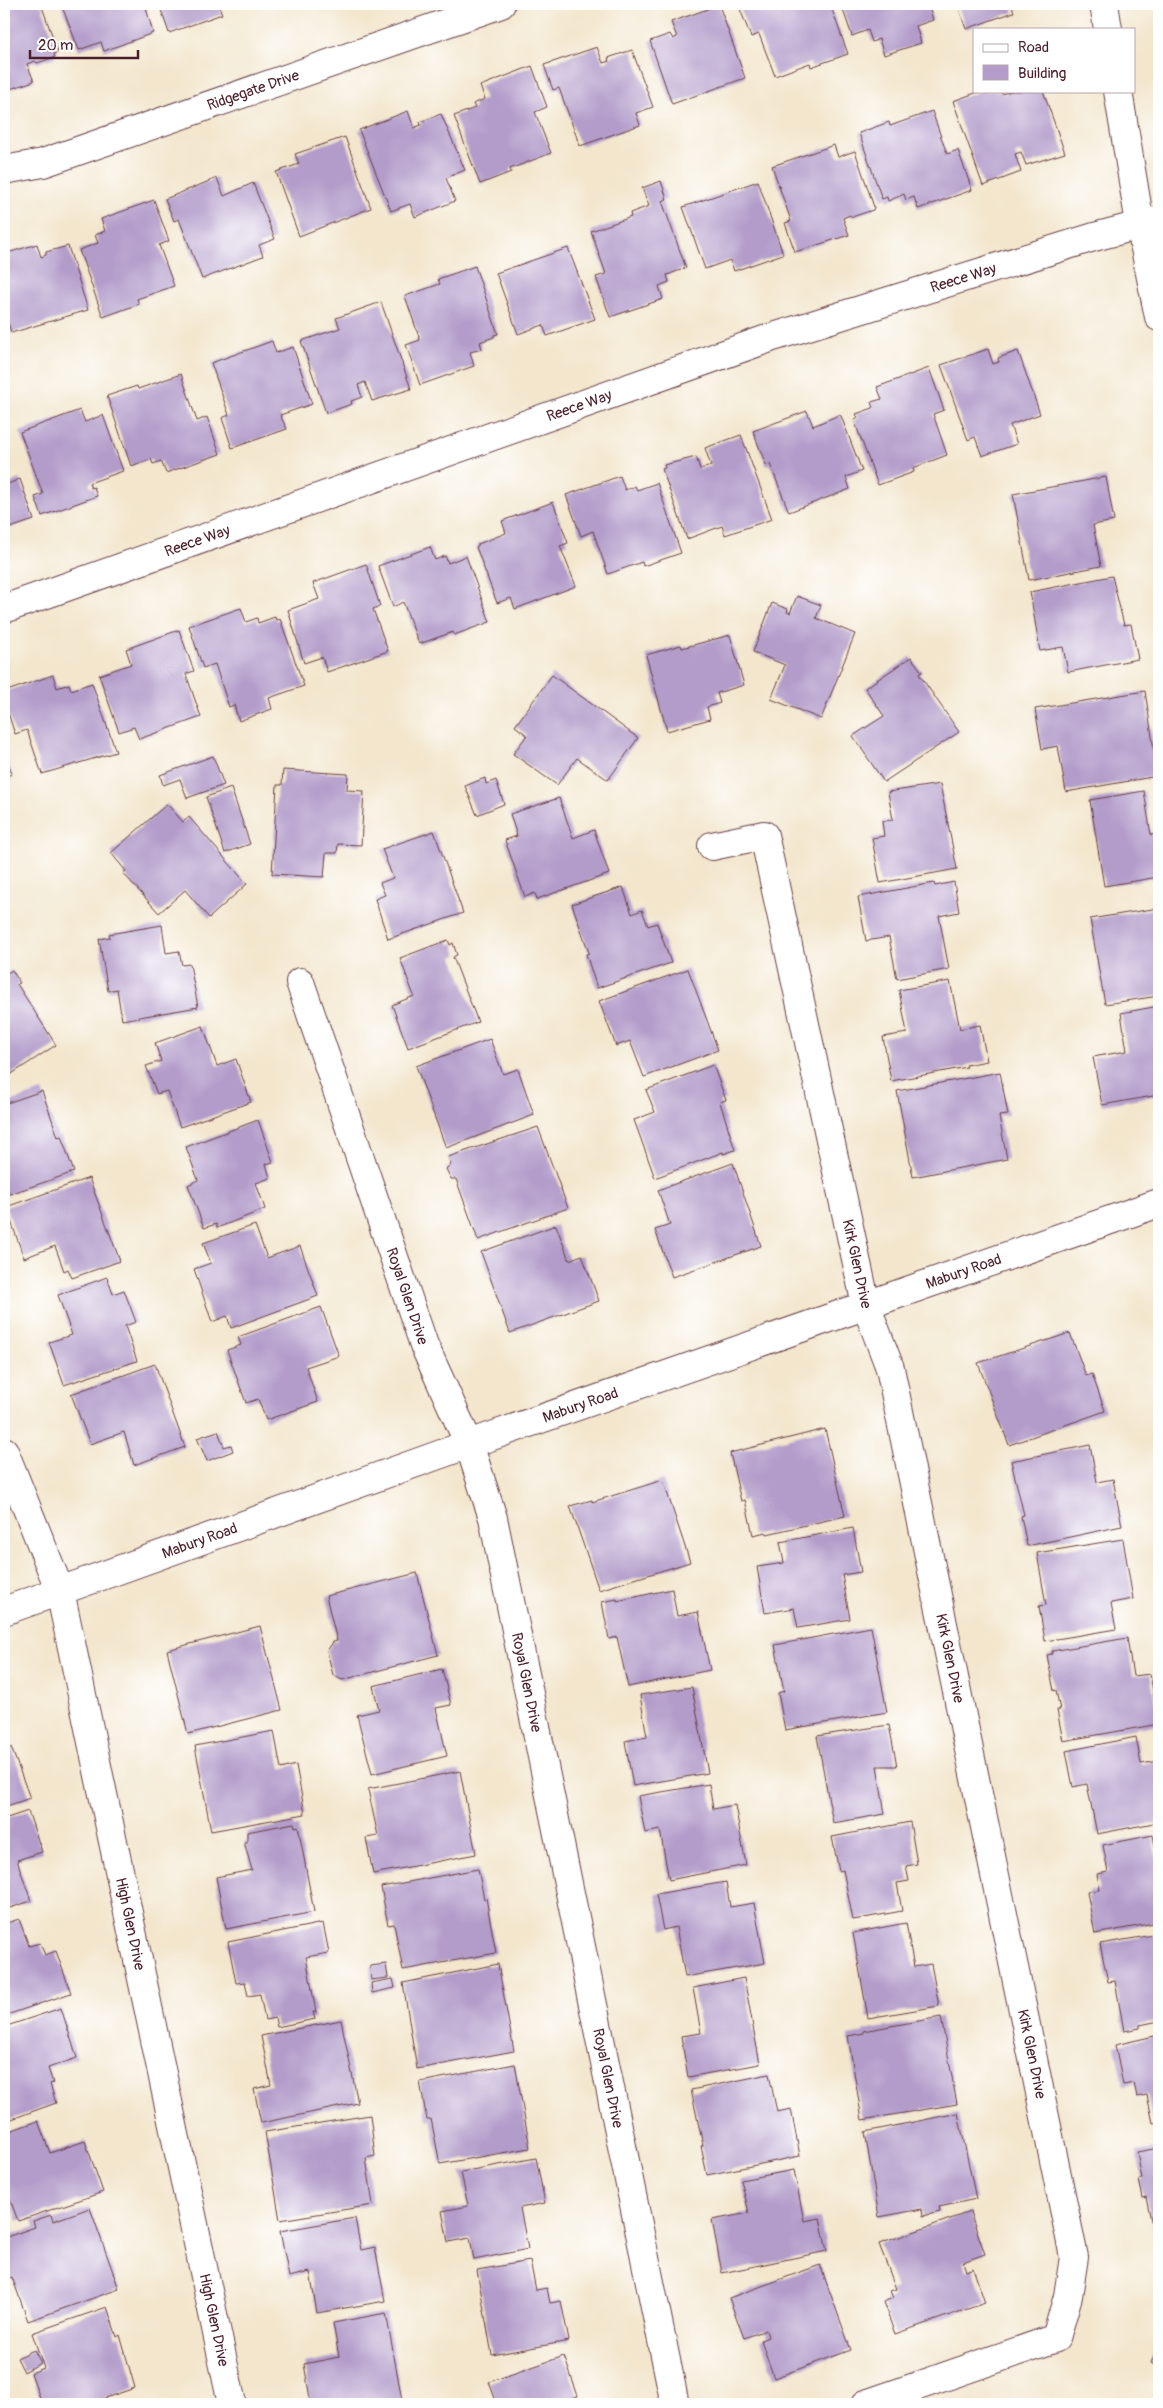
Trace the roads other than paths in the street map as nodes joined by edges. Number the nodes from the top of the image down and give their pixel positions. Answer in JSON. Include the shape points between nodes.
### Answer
{"nodes":[{"id":1,"x":501,"y":4,"type":"edge"},
{"id":2,"x":1104,"y":4,"type":"edge"},
{"id":3,"x":1108,"y":28,"type":"edge"},
{"id":4,"x":1118,"y":92,"type":"edge"},
{"id":5,"x":4,"y":170,"type":"edge"},
{"id":6,"x":1150,"y":222,"type":"edge"},
{"id":7,"x":1159,"y":317,"type":"edge"},
{"id":8,"x":4,"y":609,"type":"edge"},
{"id":9,"x":712,"y":846,"type":"dead end"},
{"id":10,"x":300,"y":982,"type":"dead end"},
{"id":11,"x":1159,"y":1203,"type":"edge"},
{"id":12,"x":866,"y":1306,"type":"junction"},
{"id":13,"x":469,"y":1444,"type":"junction"},
{"id":14,"x":4,"y":1451,"type":"edge"},
{"id":15,"x":60,"y":1591,"type":"junction"},
{"id":16,"x":4,"y":1611,"type":"edge"},
{"id":17,"x":232,"y":2404,"type":"edge"},
{"id":18,"x":675,"y":2404,"type":"edge"},
{"id":19,"x":866,"y":2404,"type":"edge"}],
"edges":[{"from":1,"to":5,"type":"street","name":"Ridgegate Drive","via":[[43,163]]},
{"from":2,"to":3,"type":"street"},
{"from":4,"to":6,"type":"street"},
{"from":6,"to":7,"type":"street"},
{"from":6,"to":8,"type":"street","name":"Reece Way","via":[[770,338]]},
{"from":9,"to":12,"type":"street","name":"Kirk Glen Drive","via":[[764,835]]},
{"from":10,"to":13,"type":"street","name":"Royal Glen Drive","via":[[424,1345]]},
{"from":11,"to":12,"type":"street","name":"Mabury Road"},
{"from":12,"to":13,"type":"street","name":"Mabury Road"},
{"from":12,"to":19,"type":"street","name":"Kirk Glen Drive","via":[[890,1368],[1074,2258],[1056,2338]]},
{"from":13,"to":15,"type":"street","name":"Mabury Road"},
{"from":13,"to":18,"type":"street","name":"Royal Glen Drive","via":[[493,1518]]},
{"from":14,"to":15,"type":"street","name":"High Glen Drive"},
{"from":15,"to":16,"type":"street","name":"Mabury Road"},
{"from":15,"to":17,"type":"street","name":"High Glen Drive"}]}
